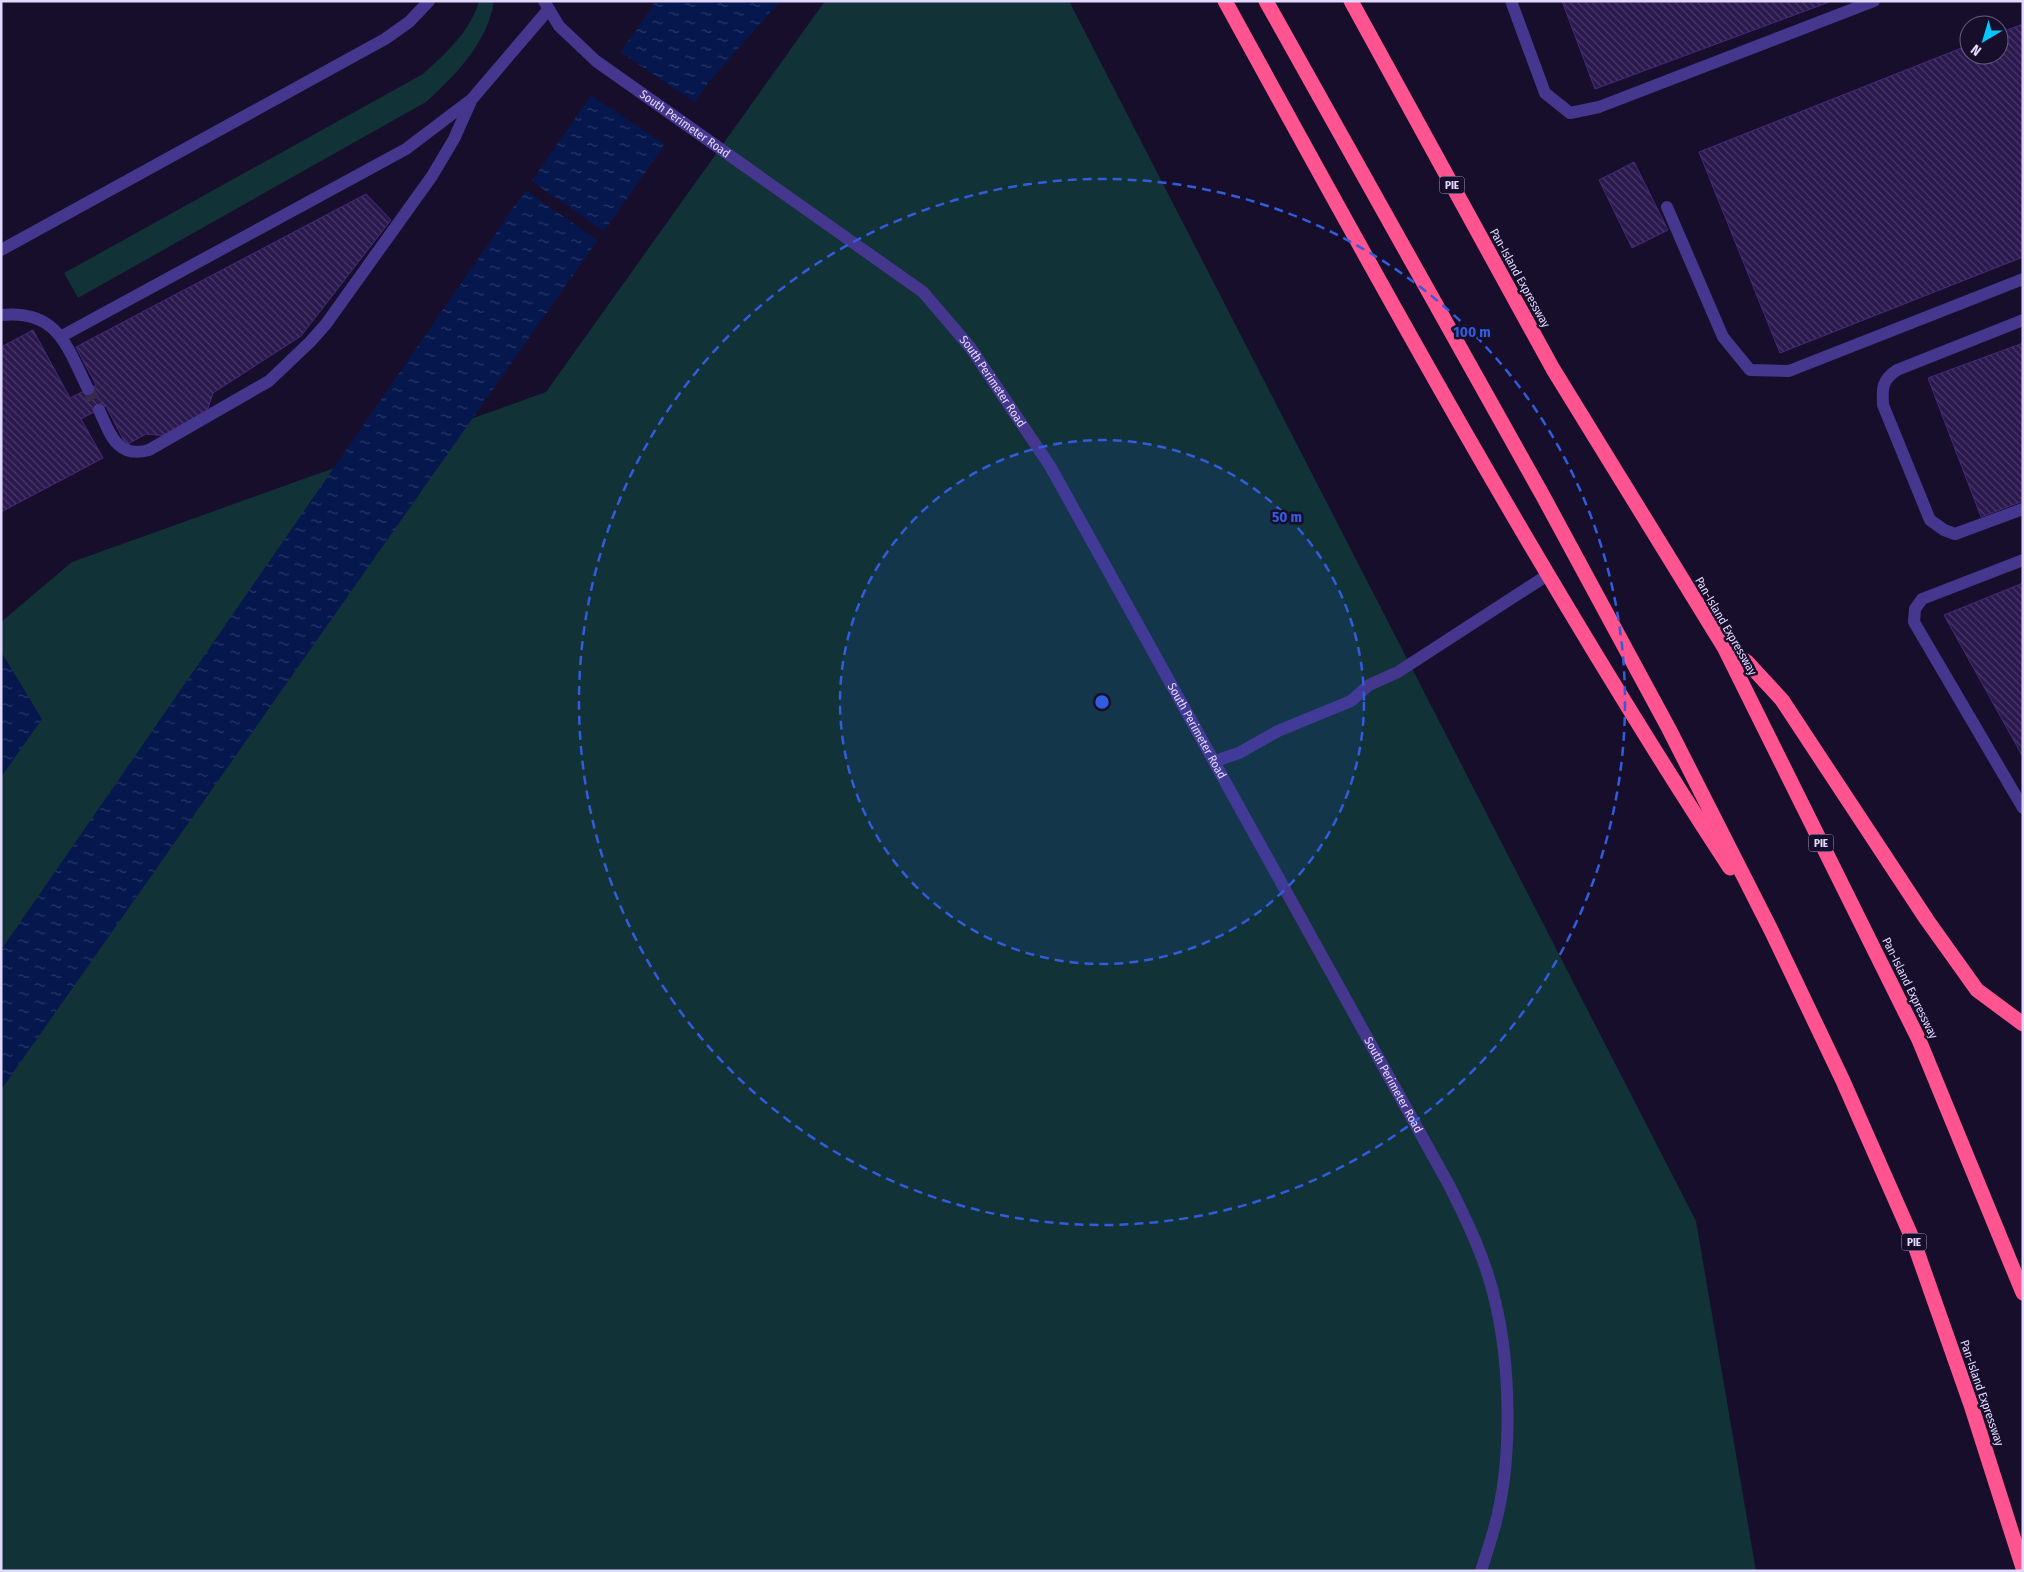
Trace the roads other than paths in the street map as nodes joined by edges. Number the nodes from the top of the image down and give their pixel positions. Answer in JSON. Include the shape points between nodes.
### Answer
{"nodes":[{"id":1,"x":429,"y":1,"type":"edge"},
{"id":2,"x":1225,"y":1,"type":"edge"},
{"id":3,"x":1266,"y":1,"type":"edge"},
{"id":4,"x":1351,"y":1,"type":"edge"},
{"id":5,"x":1511,"y":1,"type":"edge"},
{"id":6,"x":1874,"y":1,"type":"edge"},
{"id":7,"x":546,"y":5,"type":"edge"},
{"id":8,"x":472,"y":99,"type":"junction"},
{"id":9,"x":1667,"y":207,"type":"dead end"},
{"id":10,"x":1,"y":250,"type":"edge"},
{"id":11,"x":2023,"y":280,"type":"edge"},
{"id":12,"x":1,"y":315,"type":"edge"},
{"id":13,"x":2023,"y":320,"type":"edge"},
{"id":14,"x":62,"y":336,"type":"junction"},
{"id":15,"x":88,"y":389,"type":"tunnel mouth"},
{"id":16,"x":99,"y":410,"type":"tunnel mouth"},
{"id":17,"x":2023,"y":509,"type":"edge"},
{"id":18,"x":2023,"y":560,"type":"edge"},
{"id":19,"x":1546,"y":576,"type":"junction"},
{"id":20,"x":1724,"y":647,"type":"junction"},
{"id":21,"x":1215,"y":761,"type":"junction"},
{"id":22,"x":2023,"y":808,"type":"edge"},
{"id":23,"x":1771,"y":930,"type":"junction"},
{"id":24,"x":2023,"y":1024,"type":"edge"},
{"id":25,"x":2023,"y":1293,"type":"edge"},
{"id":26,"x":2023,"y":1568,"type":"edge"},
{"id":27,"x":1481,"y":1571,"type":"edge"}],
"edges":[{"from":1,"to":10,"type":"lane","via":[[409,22],[385,39]]},
{"from":2,"to":19,"type":"highway"},
{"from":3,"to":23,"type":"highway","number":"PIE","via":[[1669,729]]},
{"from":4,"to":20,"type":"highway","name":"Pan-Island Expressway","number":"PIE","via":[[1553,369]]},
{"from":5,"to":6,"type":"lane","via":[[1545,93],[1570,113],[1599,107]]},
{"from":7,"to":8,"type":"lane"},
{"from":7,"to":21,"type":"lane","name":"South Perimeter Road","via":[[564,32],[596,61],[923,292],[970,347],[1050,466]]},
{"from":8,"to":14,"type":"lane","via":[[406,149]]},
{"from":8,"to":16,"type":"lane","via":[[454,140],[432,176],[326,324],[269,381],[142,452],[126,450],[114,440]]},
{"from":9,"to":11,"type":"lane","via":[[1723,337],[1750,370],[1789,371]]},
{"from":12,"to":14,"type":"lane","via":[[39,320]]},
{"from":13,"to":17,"type":"lane","via":[[1897,370],[1887,376],[1882,387],[1883,405],[1930,520],[1956,534]]},
{"from":14,"to":15,"type":"lane"},
{"from":18,"to":22,"type":"lane","via":[[1922,599],[1915,609],[1914,622]]},
{"from":19,"to":21,"type":"lane","via":[[1398,672],[1369,685],[1351,701]]},
{"from":19,"to":23,"type":"highway","via":[[1649,744]]},
{"from":20,"to":24,"type":"highway","via":[[1747,662],[1782,700],[1977,990]]},
{"from":20,"to":25,"type":"highway","name":"Pan-Island Expressway","number":"PIE","via":[[1919,1040]]},
{"from":21,"to":27,"type":"lane","name":"South Perimeter Road","via":[[1449,1185],[1476,1241],[1496,1304],[1506,1373],[1507,1445],[1500,1502]]},
{"from":23,"to":26,"type":"highway","name":"Pan-Island Expressway","number":"PIE","via":[[1843,1081],[1913,1240],[1971,1405]]}]}
